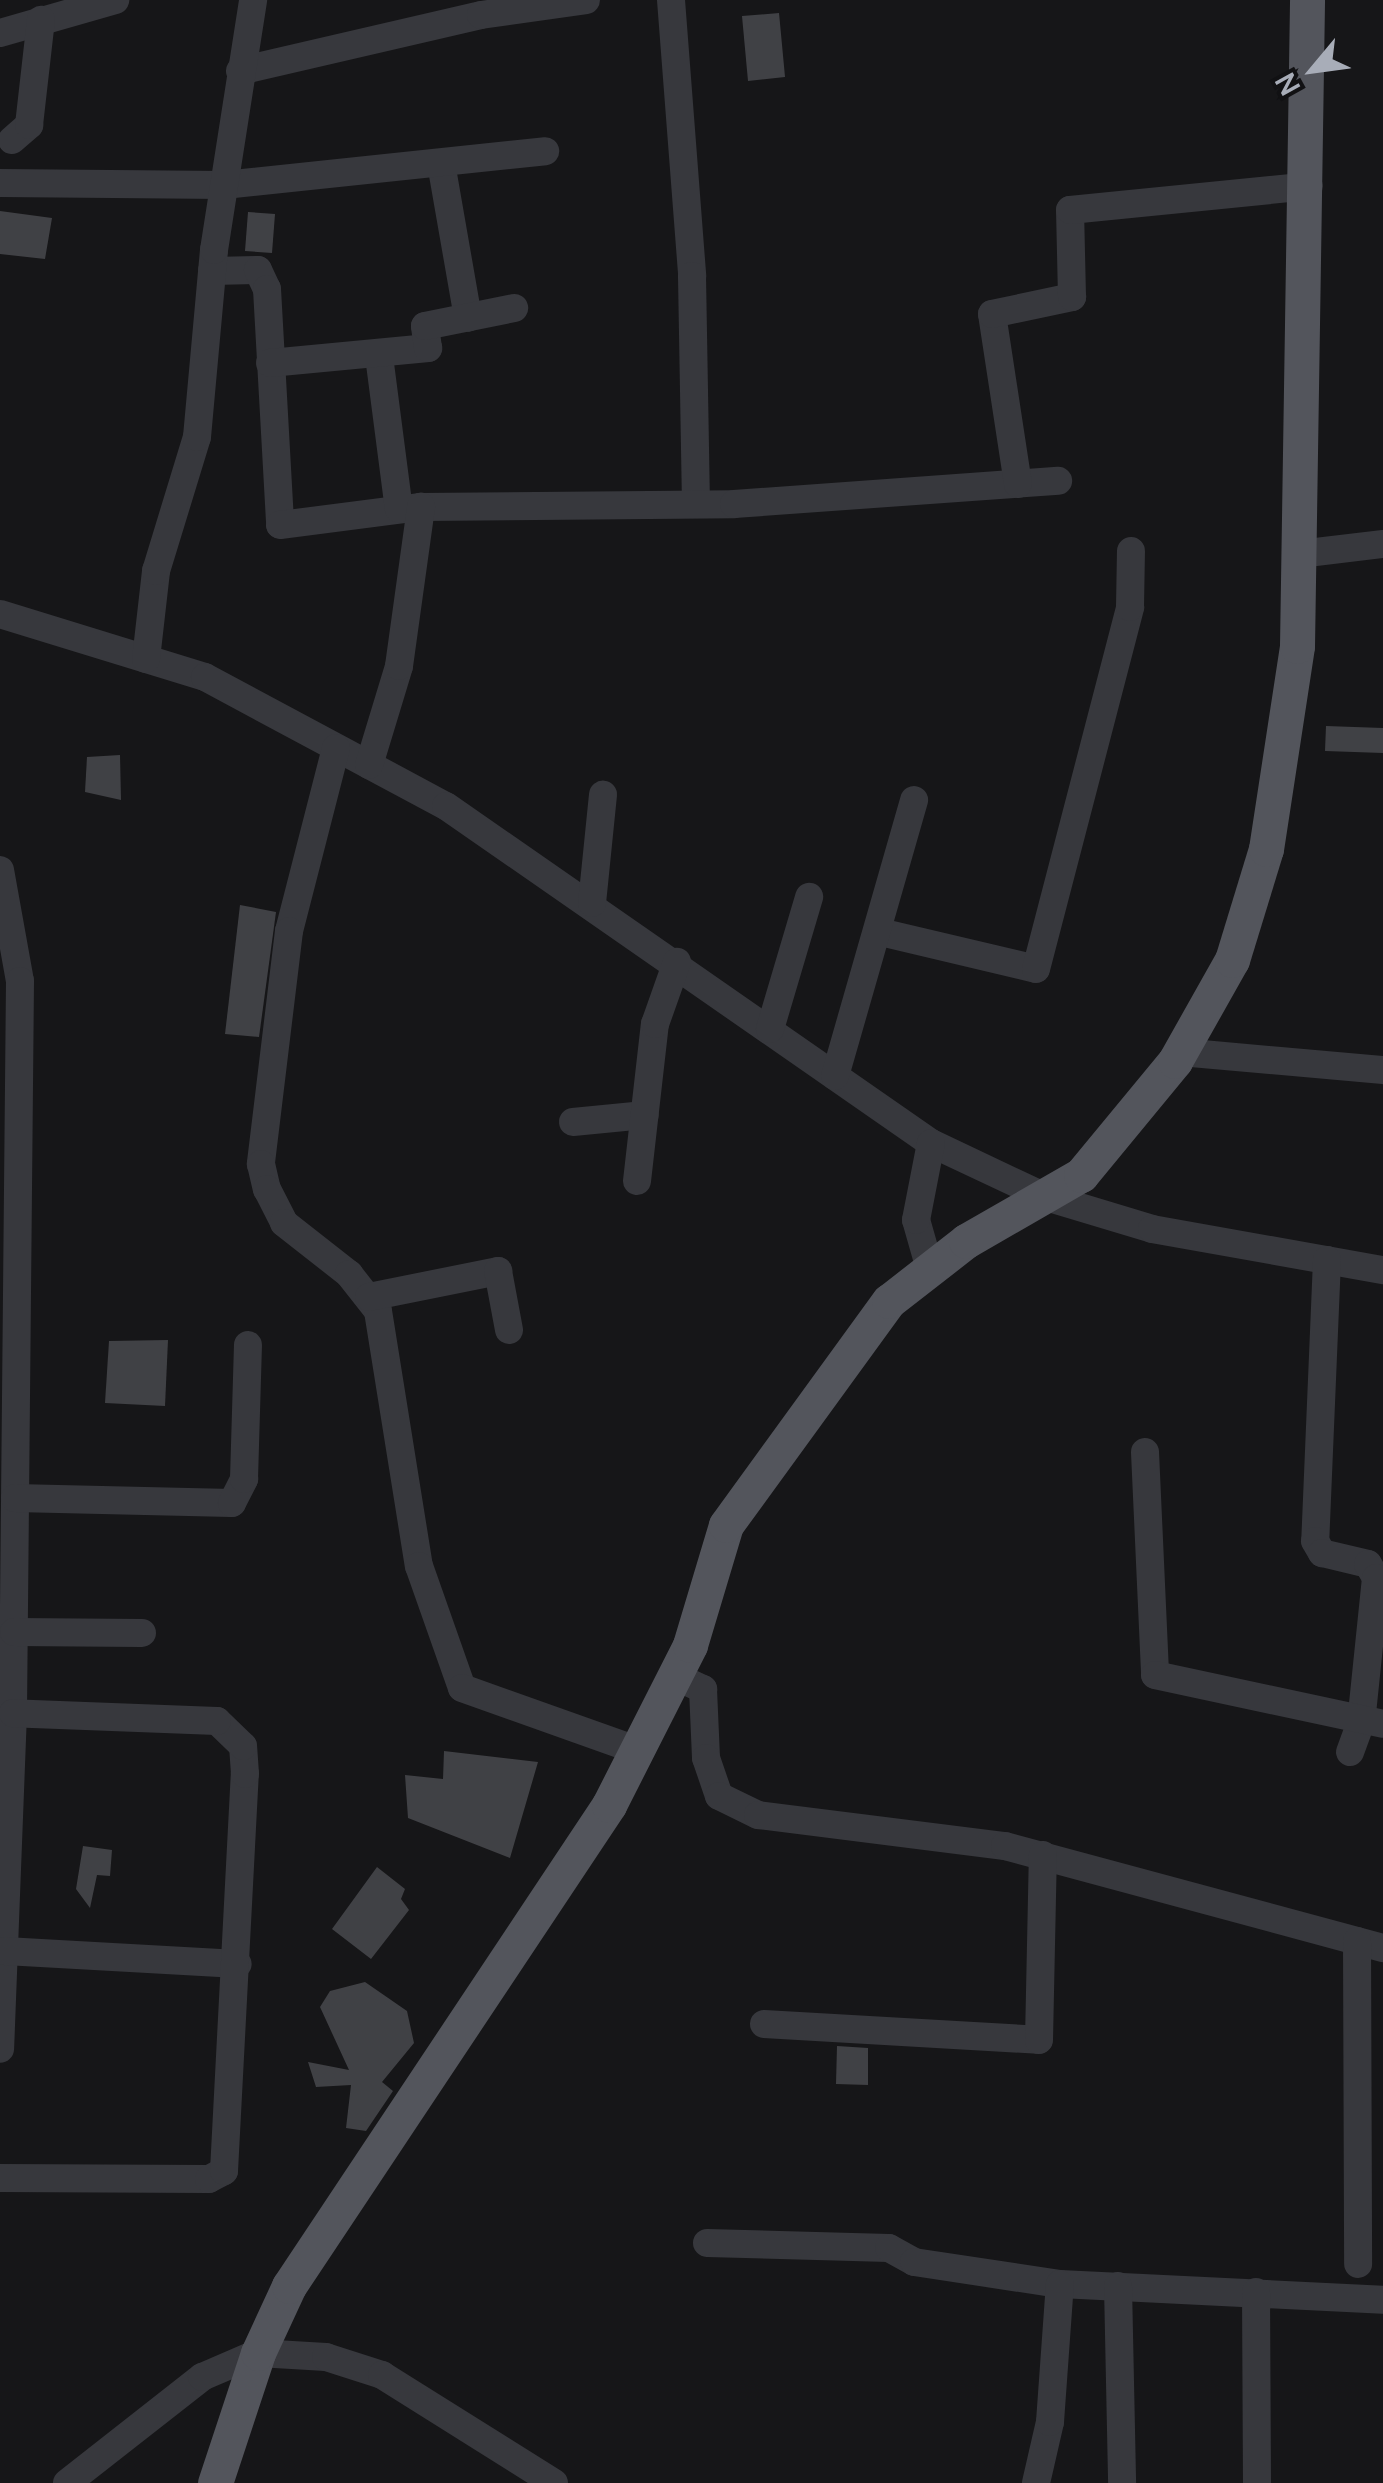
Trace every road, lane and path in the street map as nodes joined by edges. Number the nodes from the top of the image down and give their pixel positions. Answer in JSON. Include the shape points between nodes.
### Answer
{"nodes":[{"id":1,"x":114,"y":0,"type":"edge"},
{"id":2,"x":254,"y":0,"type":"edge"},
{"id":3,"x":586,"y":0,"type":"edge"},
{"id":4,"x":672,"y":0,"type":"edge"},
{"id":5,"x":1307,"y":0,"type":"edge"},
{"id":6,"x":512,"y":6,"type":"edge"},
{"id":7,"x":41,"y":20,"type":"junction"},
{"id":8,"x":0,"y":33,"type":"edge"},
{"id":9,"x":240,"y":71,"type":"junction"},
{"id":10,"x":12,"y":140,"type":"dead end"},
{"id":11,"x":545,"y":151,"type":"dead end"},
{"id":12,"x":441,"y":163,"type":"junction"},
{"id":13,"x":0,"y":183,"type":"edge"},
{"id":14,"x":224,"y":185,"type":"junction"},
{"id":15,"x":1309,"y":186,"type":"junction"},
{"id":16,"x":212,"y":271,"type":"junction"},
{"id":17,"x":514,"y":308,"type":"dead end"},
{"id":18,"x":468,"y":318,"type":"junction"},
{"id":19,"x":379,"y":356,"type":"junction"},
{"id":20,"x":270,"y":363,"type":"junction"},
{"id":21,"x":1058,"y":481,"type":"dead end"},
{"id":22,"x":1018,"y":484,"type":"junction"},
{"id":23,"x":696,"y":498,"type":"junction"},
{"id":24,"x":410,"y":508,"type":"junction"},
{"id":25,"x":1383,"y":544,"type":"edge"},
{"id":26,"x":1132,"y":552,"type":"dead end"},
{"id":27,"x":1299,"y":554,"type":"junction"},
{"id":28,"x":0,"y":614,"type":"edge"},
{"id":29,"x":146,"y":659,"type":"junction"},
{"id":30,"x":336,"y":748,"type":"junction"},
{"id":31,"x":368,"y":764,"type":"junction"},
{"id":32,"x":603,"y":795,"type":"dead end"},
{"id":33,"x":914,"y":800,"type":"dead end"},
{"id":34,"x":0,"y":870,"type":"edge"},
{"id":35,"x":809,"y":897,"type":"dead end"},
{"id":36,"x":592,"y":903,"type":"junction"},
{"id":37,"x":880,"y":932,"type":"junction"},
{"id":38,"x":677,"y":962,"type":"junction"},
{"id":39,"x":770,"y":1029,"type":"junction"},
{"id":40,"x":1180,"y":1052,"type":"junction"},
{"id":41,"x":1383,"y":1070,"type":"edge"},
{"id":42,"x":834,"y":1076,"type":"junction"},
{"id":43,"x":645,"y":1115,"type":"junction"},
{"id":44,"x":573,"y":1122,"type":"dead end"},
{"id":45,"x":930,"y":1144,"type":"junction"},
{"id":46,"x":636,"y":1181,"type":"dead end"},
{"id":47,"x":1043,"y":1196,"type":"junction"},
{"id":48,"x":9,"y":1259,"type":"edge"},
{"id":49,"x":1327,"y":1260,"type":"junction"},
{"id":50,"x":930,"y":1268,"type":"junction"},
{"id":51,"x":1383,"y":1270,"type":"edge"},
{"id":52,"x":370,"y":1297,"type":"junction"},
{"id":53,"x":509,"y":1330,"type":"dead end"},
{"id":54,"x":248,"y":1345,"type":"dead end"},
{"id":55,"x":1145,"y":1452,"type":"dead end"},
{"id":56,"x":15,"y":1498,"type":"junction"},
{"id":57,"x":14,"y":1632,"type":"junction"},
{"id":58,"x":142,"y":1633,"type":"dead end"},
{"id":59,"x":676,"y":1677,"type":"junction"},
{"id":60,"x":13,"y":1712,"type":"junction"},
{"id":61,"x":1372,"y":1723,"type":"edge"},
{"id":62,"x":636,"y":1750,"type":"junction"},
{"id":63,"x":1350,"y":1752,"type":"dead end"},
{"id":64,"x":1043,"y":1855,"type":"junction"},
{"id":65,"x":2,"y":1870,"type":"edge"},
{"id":66,"x":1370,"y":1945,"type":"edge"},
{"id":67,"x":4,"y":1951,"type":"junction"},
{"id":68,"x":238,"y":1964,"type":"junction"},
{"id":69,"x":764,"y":2024,"type":"dead end"},
{"id":70,"x":0,"y":2048,"type":"edge"},
{"id":71,"x":1371,"y":2096,"type":"edge"},
{"id":72,"x":0,"y":2178,"type":"edge"},
{"id":73,"x":706,"y":2243,"type":"dead end"},
{"id":74,"x":1358,"y":2264,"type":"dead end"},
{"id":75,"x":1060,"y":2284,"type":"junction"},
{"id":76,"x":1118,"y":2286,"type":"junction"},
{"id":77,"x":1256,"y":2292,"type":"junction"},
{"id":78,"x":1383,"y":2300,"type":"edge"},
{"id":79,"x":258,"y":2353,"type":"junction"},
{"id":80,"x":67,"y":2483,"type":"edge"},
{"id":81,"x":215,"y":2483,"type":"edge"},
{"id":82,"x":554,"y":2483,"type":"edge"},
{"id":83,"x":1036,"y":2483,"type":"edge"},
{"id":84,"x":1122,"y":2483,"type":"edge"},
{"id":85,"x":1257,"y":2483,"type":"edge"}],
"edges":[{"from":1,"to":7,"type":"street"},
{"from":2,"to":9,"type":"street"},
{"from":3,"to":6,"type":"street"},
{"from":4,"to":23,"type":"street","via":[[692,276]]},
{"from":5,"to":15,"type":"main road"},
{"from":6,"to":9,"type":"street"},
{"from":7,"to":8,"type":"street"},
{"from":7,"to":10,"type":"street","via":[[29,125]]},
{"from":9,"to":14,"type":"street"},
{"from":11,"to":12,"type":"street"},
{"from":12,"to":14,"type":"street"},
{"from":12,"to":18,"type":"street"},
{"from":13,"to":14,"type":"street"},
{"from":14,"to":16,"type":"street"},
{"from":15,"to":22,"type":"street","via":[[1070,210],[1072,297],[992,314]]},
{"from":15,"to":27,"type":"main road"},
{"from":16,"to":20,"type":"street","via":[[258,270],[267,289]]},
{"from":16,"to":29,"type":"street","via":[[197,437],[156,571]]},
{"from":17,"to":18,"type":"street"},
{"from":18,"to":19,"type":"street","via":[[425,326],[428,348]]},
{"from":19,"to":20,"type":"street"},
{"from":19,"to":24,"type":"street"},
{"from":20,"to":24,"type":"street","via":[[280,525]]},
{"from":21,"to":22,"type":"street"},
{"from":22,"to":23,"type":"street","via":[[734,504]]},
{"from":23,"to":24,"type":"street"},
{"from":24,"to":31,"type":"street","via":[[399,666]]},
{"from":25,"to":27,"type":"street"},
{"from":26,"to":37,"type":"street","via":[[1130,607],[1036,969]]},
{"from":27,"to":40,"type":"main road","via":[[1297,646],[1266,849],[1232,960]]},
{"from":28,"to":29,"type":"street"},
{"from":29,"to":30,"type":"street","via":[[205,677]]},
{"from":30,"to":31,"type":"street"},
{"from":30,"to":52,"type":"street","via":[[290,931],[262,1164],[284,1223]]},
{"from":31,"to":36,"type":"street","via":[[446,806]]},
{"from":32,"to":36,"type":"street"},
{"from":33,"to":37,"type":"street"},
{"from":34,"to":48,"type":"street","via":[[20,981]]},
{"from":35,"to":39,"type":"street"},
{"from":36,"to":38,"type":"street"},
{"from":37,"to":42,"type":"street"},
{"from":38,"to":39,"type":"street"},
{"from":38,"to":43,"type":"street","via":[[655,1024]]},
{"from":39,"to":42,"type":"street"},
{"from":40,"to":41,"type":"street"},
{"from":40,"to":47,"type":"main road","via":[[1082,1175]]},
{"from":42,"to":45,"type":"street"},
{"from":43,"to":44,"type":"street"},
{"from":43,"to":46,"type":"street"},
{"from":45,"to":47,"type":"street"},
{"from":45,"to":50,"type":"street","via":[[916,1220]]},
{"from":47,"to":49,"type":"street","via":[[1166,1232]]},
{"from":47,"to":50,"type":"main road"},
{"from":48,"to":56,"type":"street"},
{"from":49,"to":51,"type":"street"},
{"from":49,"to":61,"type":"street","via":[[1315,1541],[1322,1553],[1368,1564],[1376,1578]]},
{"from":50,"to":59,"type":"main road","via":[[890,1300],[726,1525]]},
{"from":52,"to":53,"type":"street","via":[[492,1270],[501,1276]]},
{"from":52,"to":62,"type":"street","via":[[391,1362],[419,1566],[462,1688]]},
{"from":54,"to":56,"type":"street","via":[[244,1479],[232,1503]]},
{"from":55,"to":61,"type":"street","via":[[1155,1674]]},
{"from":56,"to":57,"type":"street"},
{"from":57,"to":58,"type":"street"},
{"from":57,"to":60,"type":"street"},
{"from":59,"to":62,"type":"main road"},
{"from":59,"to":64,"type":"street","via":[[703,1689],[706,1758],[719,1796],[758,1814]]},
{"from":60,"to":65,"type":"street"},
{"from":60,"to":68,"type":"street","via":[[200,1718],[236,1735],[245,1774]]},
{"from":61,"to":63,"type":"street"},
{"from":62,"to":79,"type":"main road","via":[[608,1805],[305,2260]]},
{"from":64,"to":66,"type":"street"},
{"from":64,"to":69,"type":"street","via":[[1039,2040]]},
{"from":65,"to":67,"type":"street"},
{"from":66,"to":71,"type":"street"},
{"from":67,"to":68,"type":"street"},
{"from":67,"to":70,"type":"street"},
{"from":68,"to":72,"type":"street","via":[[224,2171],[209,2179]]},
{"from":71,"to":74,"type":"street"},
{"from":73,"to":75,"type":"street","via":[[889,2248],[914,2262]]},
{"from":75,"to":76,"type":"street"},
{"from":75,"to":83,"type":"street","via":[[1050,2422]]},
{"from":76,"to":77,"type":"street"},
{"from":76,"to":84,"type":"street"},
{"from":77,"to":78,"type":"street"},
{"from":77,"to":85,"type":"street"},
{"from":79,"to":80,"type":"street","via":[[202,2378]]},
{"from":79,"to":81,"type":"main road"},
{"from":79,"to":82,"type":"street","via":[[326,2356],[382,2374]]}]}
